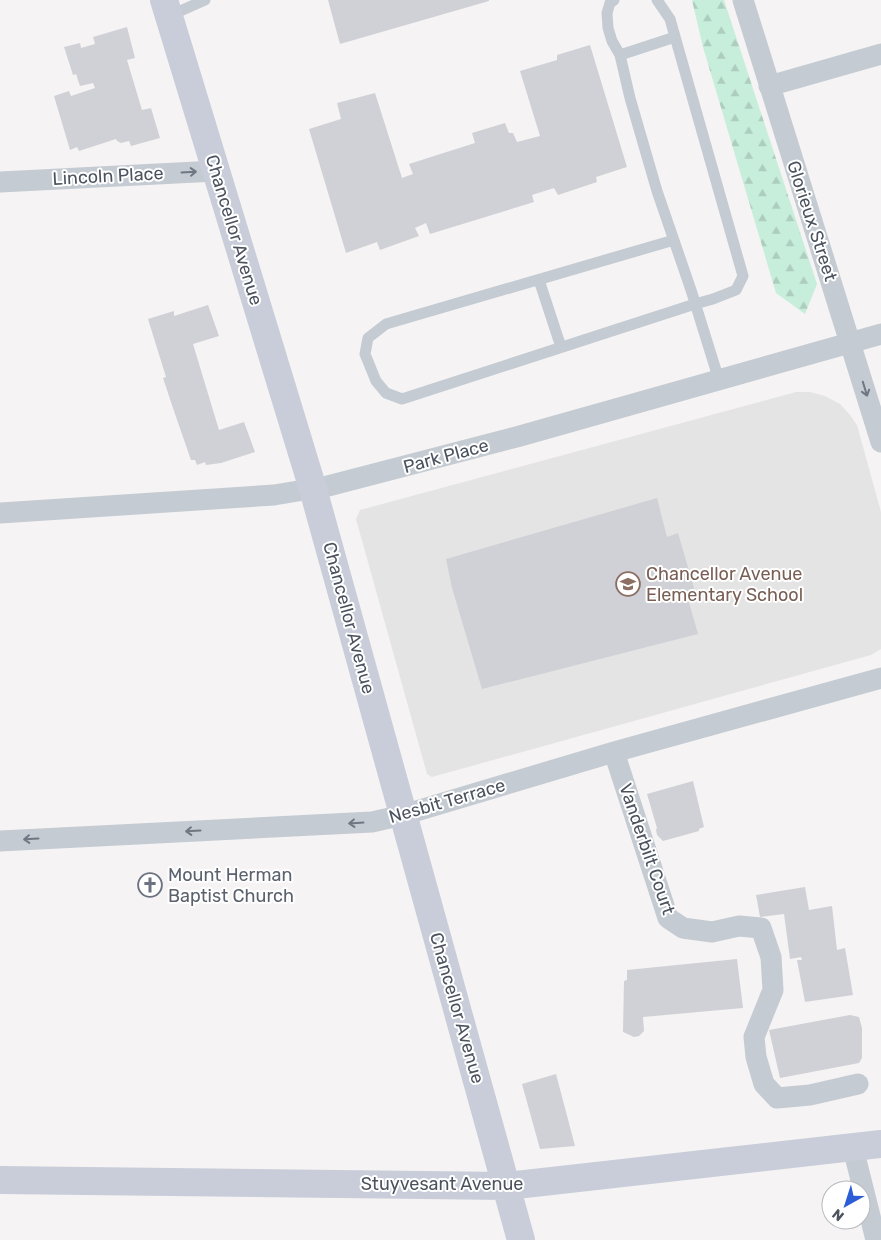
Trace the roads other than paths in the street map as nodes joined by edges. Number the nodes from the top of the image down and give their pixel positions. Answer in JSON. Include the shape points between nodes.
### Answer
{"nodes":[{"id":1,"x":204,"y":0,"type":"edge"},
{"id":2,"x":614,"y":0,"type":"edge"},
{"id":3,"x":657,"y":0,"type":"edge"},
{"id":4,"x":743,"y":0,"type":"edge"},
{"id":5,"x":167,"y":8,"type":"edge"},
{"id":6,"x":675,"y":37,"type":"junction"},
{"id":7,"x":881,"y":54,"type":"edge"},
{"id":8,"x":620,"y":55,"type":"junction"},
{"id":9,"x":769,"y":86,"type":"junction"},
{"id":10,"x":216,"y":171,"type":"junction"},
{"id":11,"x":0,"y":182,"type":"edge"},
{"id":12,"x":674,"y":240,"type":"junction"},
{"id":13,"x":540,"y":280,"type":"junction"},
{"id":14,"x":695,"y":304,"type":"junction"},
{"id":15,"x":881,"y":334,"type":"edge"},
{"id":16,"x":850,"y":343,"type":"junction"},
{"id":17,"x":561,"y":347,"type":"junction"},
{"id":18,"x":719,"y":380,"type":"junction"},
{"id":19,"x":881,"y":442,"type":"edge"},
{"id":20,"x":313,"y":489,"type":"junction"},
{"id":21,"x":0,"y":512,"type":"edge"},
{"id":22,"x":881,"y":678,"type":"edge"},
{"id":23,"x":614,"y":752,"type":"junction"},
{"id":24,"x":403,"y":814,"type":"junction"},
{"id":25,"x":0,"y":841,"type":"edge"},
{"id":26,"x":858,"y":1084,"type":"dead end"},
{"id":27,"x":881,"y":1144,"type":"edge"},
{"id":28,"x":854,"y":1148,"type":"junction"},
{"id":29,"x":0,"y":1180,"type":"edge"},
{"id":30,"x":507,"y":1186,"type":"junction"},
{"id":31,"x":521,"y":1240,"type":"edge"},
{"id":32,"x":876,"y":1240,"type":"edge"}],
"edges":[{"from":1,"to":5,"type":"lane"},
{"from":2,"to":8,"type":"lane","via":[[607,13],[608,28]]},
{"from":3,"to":6,"type":"lane","via":[[670,19]]},
{"from":4,"to":9,"type":"street","name":"Glorieux Street"},
{"from":5,"to":10,"type":"main road","name":"Chancellor Avenue"},
{"from":6,"to":8,"type":"lane"},
{"from":6,"to":14,"type":"lane","via":[[743,276],[736,290]]},
{"from":7,"to":9,"type":"street"},
{"from":8,"to":12,"type":"lane","via":[[657,191]]},
{"from":9,"to":16,"type":"street","name":"Glorieux Street"},
{"from":11,"to":10,"type":"street","name":"Lincoln Place","one_way":true},
{"from":10,"to":20,"type":"main road","name":"Chancellor Avenue"},
{"from":12,"to":13,"type":"lane"},
{"from":12,"to":14,"type":"lane"},
{"from":13,"to":17,"type":"lane"},
{"from":13,"to":17,"type":"lane","via":[[386,324],[368,338],[365,354],[376,381],[386,393],[402,399]]},
{"from":14,"to":17,"type":"lane"},
{"from":14,"to":18,"type":"lane"},
{"from":15,"to":16,"type":"street","name":"Park Place"},
{"from":16,"to":18,"type":"street","name":"Park Place"},
{"from":16,"to":19,"type":"street","name":"Glorieux Street","one_way":true},
{"from":18,"to":20,"type":"street","name":"Park Place"},
{"from":20,"to":21,"type":"street","name":"Park Place","via":[[274,495]]},
{"from":20,"to":24,"type":"main road","name":"Chancellor Avenue"},
{"from":22,"to":23,"type":"street","name":"Nesbit Terrace"},
{"from":23,"to":24,"type":"street","name":"Nesbit Terrace"},
{"from":23,"to":26,"type":"street","name":"Vanderbilt Court","via":[[668,918],[683,928],[712,932],[739,926],[761,928],[771,957],[773,990],[754,1037],[764,1084],[777,1098],[810,1095]]},
{"from":24,"to":25,"type":"street","name":"Nesbit Terrace","one_way":true,"via":[[372,822]]},
{"from":24,"to":30,"type":"main road","name":"Chancellor Avenue"},
{"from":27,"to":28,"type":"main road","name":"Stuyvesant Avenue"},
{"from":28,"to":30,"type":"main road","name":"Stuyvesant Avenue"},
{"from":28,"to":32,"type":"street"},
{"from":29,"to":30,"type":"main road","name":"Stuyvesant Avenue"},
{"from":30,"to":31,"type":"main road","name":"Chancellor Avenue"}]}
